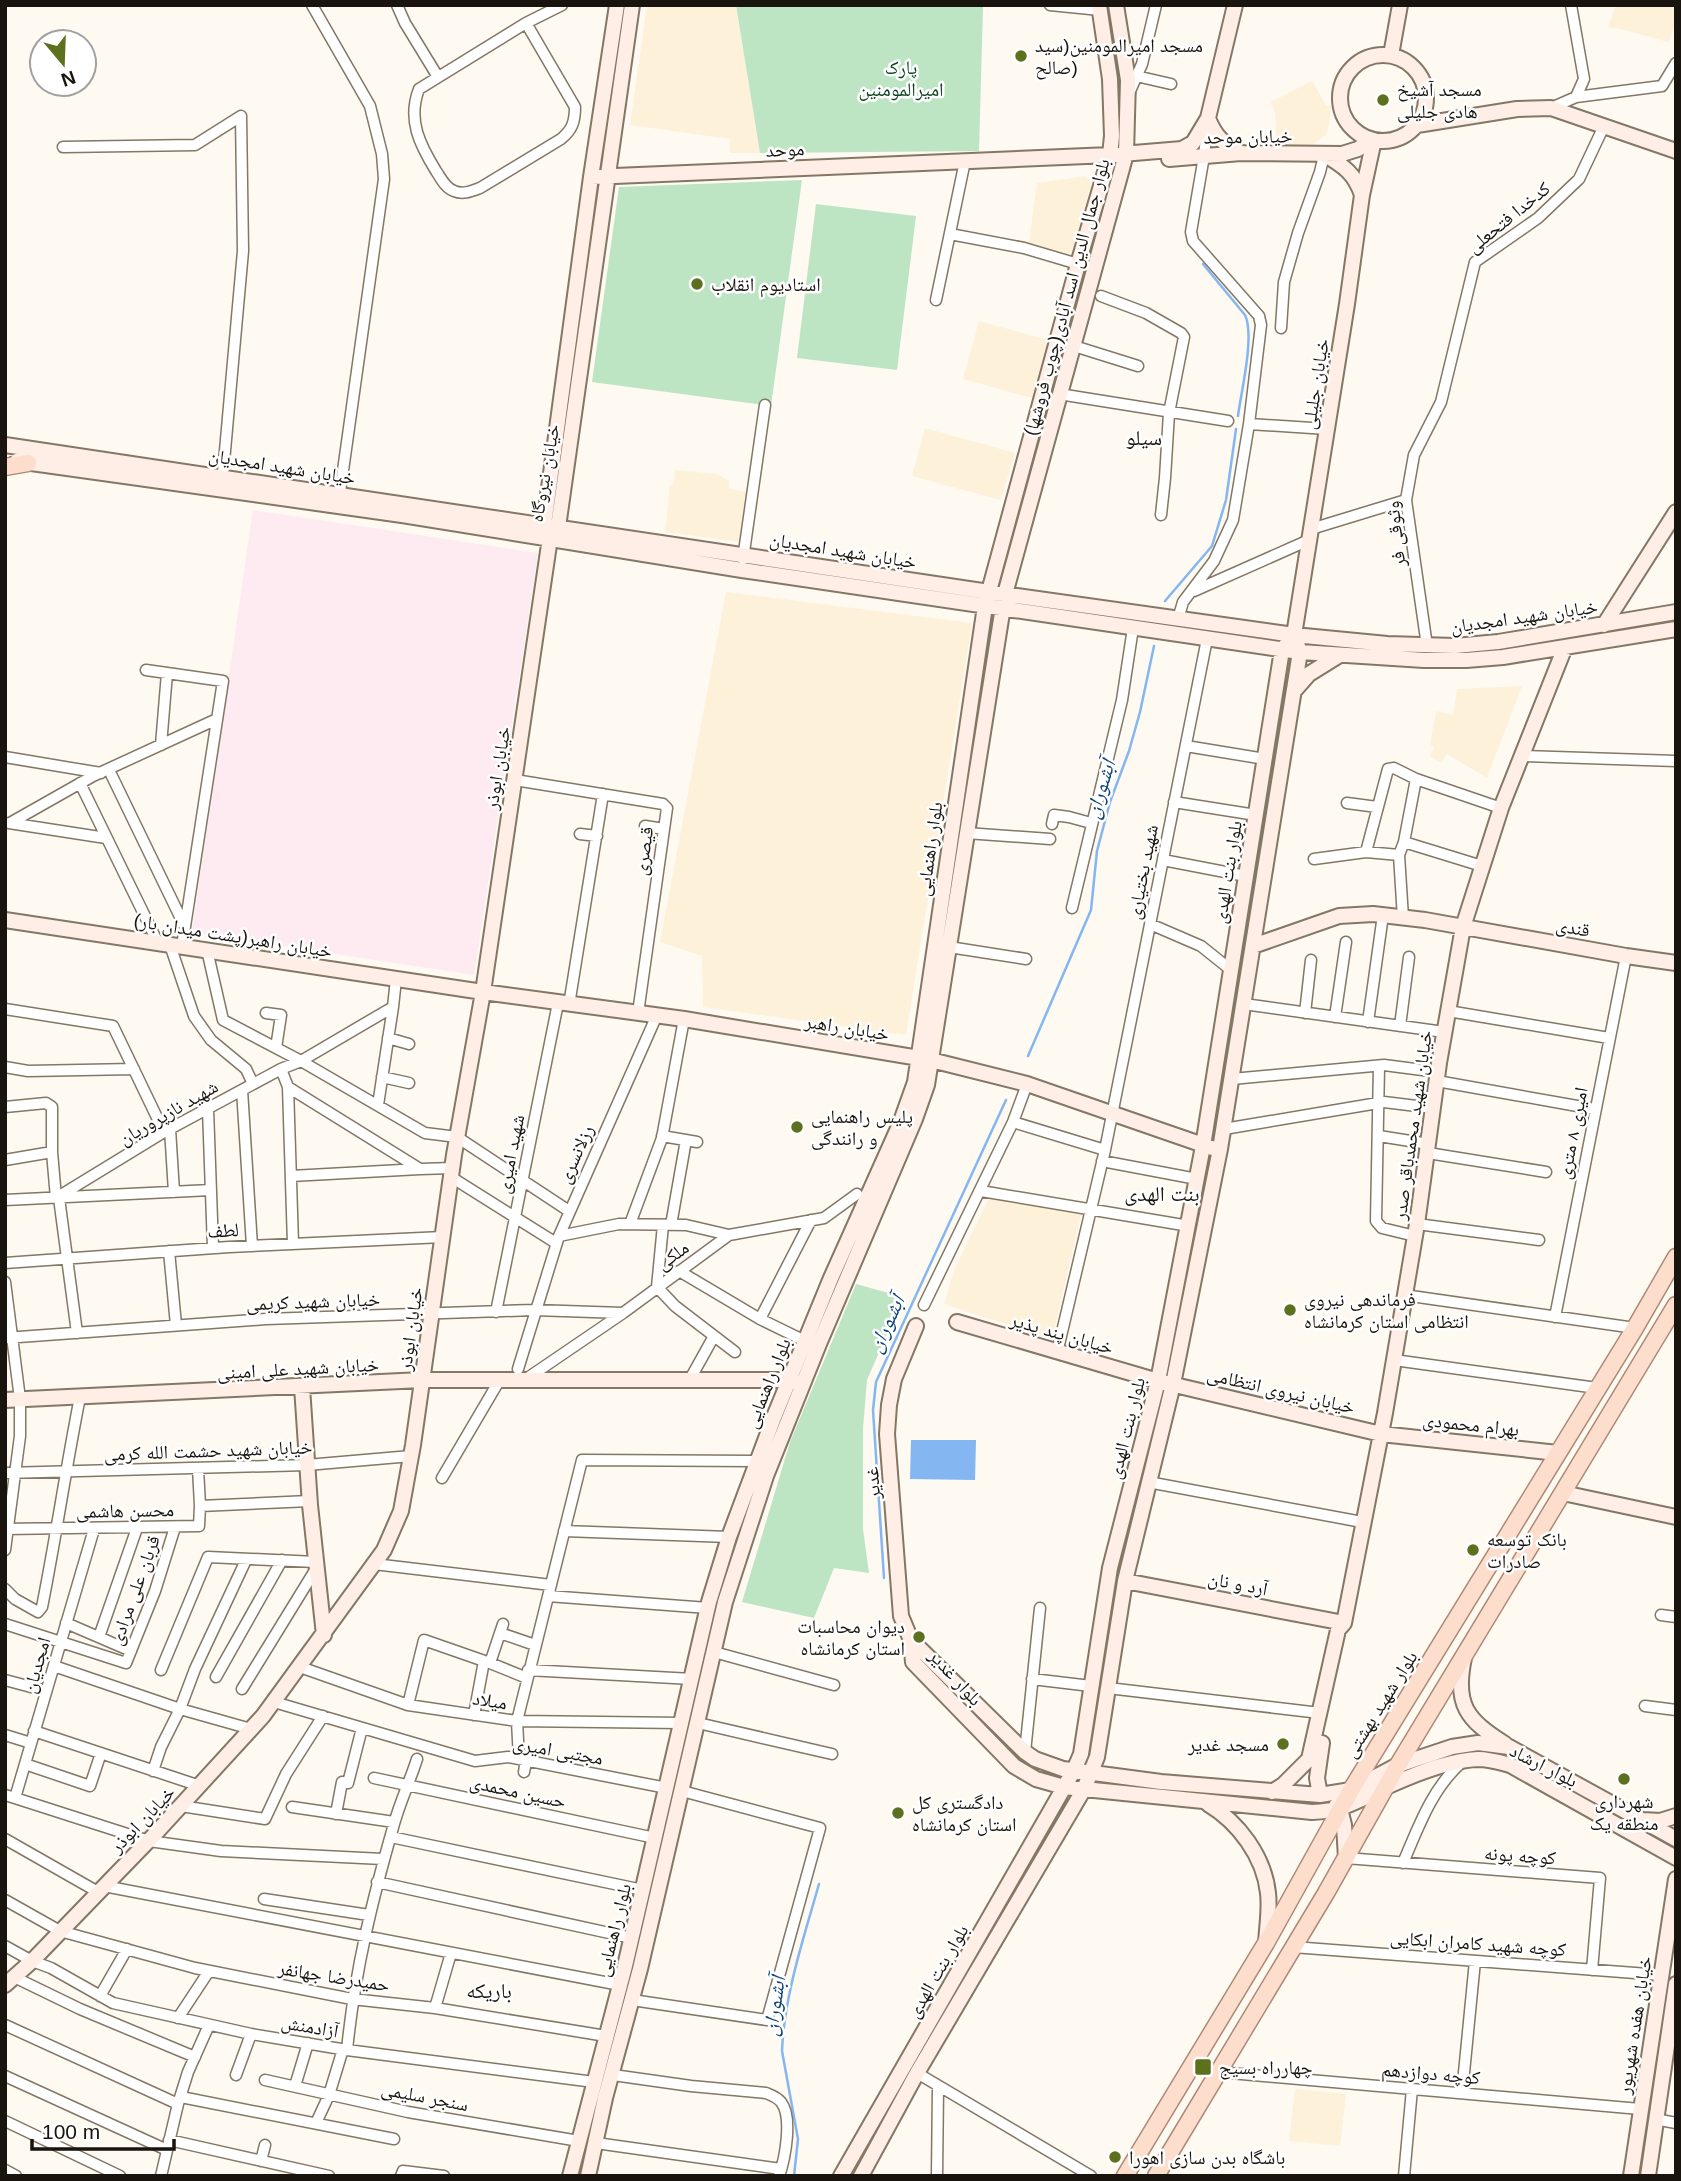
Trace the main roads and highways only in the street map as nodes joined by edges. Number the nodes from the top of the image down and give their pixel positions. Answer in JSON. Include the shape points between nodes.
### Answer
{"nodes":[{"id":1,"x":1116,"y":5,"type":"edge"},
{"id":2,"x":1234,"y":5,"type":"edge"},
{"id":3,"x":1399,"y":5,"type":"edge"},
{"id":4,"x":621,"y":7,"type":"edge"},
{"id":5,"x":1100,"y":8,"type":"edge"},
{"id":6,"x":1391,"y":55,"type":"junction"},
{"id":7,"x":1209,"y":118,"type":"junction"},
{"id":8,"x":1417,"y":125,"type":"junction"},
{"id":9,"x":1373,"y":140,"type":"junction"},
{"id":10,"x":1676,"y":150,"type":"edge"},
{"id":11,"x":1241,"y":153,"type":"junction"},
{"id":12,"x":1324,"y":155,"type":"junction"},
{"id":13,"x":1117,"y":159,"type":"junction"},
{"id":14,"x":607,"y":176,"type":"junction"},
{"id":15,"x":591,"y":177,"type":"junction"},
{"id":16,"x":1362,"y":195,"type":"junction"},
{"id":17,"x":10,"y":445,"type":"edge"},
{"id":18,"x":5,"y":460,"type":"edge"},
{"id":19,"x":28,"y":463,"type":"junction"},
{"id":20,"x":5,"y":467,"type":"edge"},
{"id":21,"x":222,"y":484,"type":"junction"},
{"id":22,"x":1676,"y":512,"type":"edge"},
{"id":23,"x":550,"y":530,"type":"junction"},
{"id":24,"x":987,"y":599,"type":"junction"},
{"id":25,"x":1004,"y":601,"type":"junction"},
{"id":26,"x":1676,"y":612,"type":"edge"},
{"id":27,"x":1604,"y":625,"type":"junction"},
{"id":28,"x":1676,"y":629,"type":"edge"},
{"id":29,"x":1294,"y":635,"type":"junction"},
{"id":30,"x":1565,"y":647,"type":"junction"},
{"id":31,"x":1282,"y":650,"type":"junction"},
{"id":32,"x":1300,"y":652,"type":"junction"},
{"id":33,"x":1340,"y":656,"type":"junction"},
{"id":34,"x":1292,"y":695,"type":"junction"},
{"id":35,"x":1252,"y":840,"type":"junction"},
{"id":36,"x":1268,"y":843,"type":"junction"},
{"id":37,"x":5,"y":920,"type":"edge"},
{"id":38,"x":1463,"y":927,"type":"junction"},
{"id":39,"x":1253,"y":946,"type":"junction"},
{"id":40,"x":1676,"y":963,"type":"edge"},
{"id":41,"x":456,"y":988,"type":"joint"},
{"id":42,"x":483,"y":992,"type":"junction"},
{"id":43,"x":925,"y":1059,"type":"junction"},
{"id":44,"x":1203,"y":1146,"type":"junction"},
{"id":45,"x":1220,"y":1149,"type":"junction"},
{"id":46,"x":1676,"y":1257,"type":"edge"},
{"id":47,"x":1676,"y":1305,"type":"edge"},
{"id":48,"x":957,"y":1322,"type":"dead end"},
{"id":49,"x":916,"y":1326,"type":"dead end"},
{"id":50,"x":422,"y":1380,"type":"junction"},
{"id":51,"x":1158,"y":1381,"type":"junction"},
{"id":52,"x":796,"y":1382,"type":"junction"},
{"id":53,"x":1173,"y":1384,"type":"junction"},
{"id":54,"x":302,"y":1387,"type":"junction"},
{"id":55,"x":13,"y":1399,"type":"edge"},
{"id":56,"x":1381,"y":1434,"type":"junction"},
{"id":57,"x":1558,"y":1453,"type":"junction"},
{"id":58,"x":1563,"y":1493,"type":"junction"},
{"id":59,"x":1676,"y":1517,"type":"edge"},
{"id":60,"x":1125,"y":1581,"type":"junction"},
{"id":61,"x":1344,"y":1622,"type":"junction"},
{"id":62,"x":324,"y":1635,"type":"junction"},
{"id":63,"x":911,"y":1640,"type":"junction"},
{"id":64,"x":1464,"y":1657,"type":"junction"},
{"id":65,"x":1412,"y":1692,"type":"junction"},
{"id":66,"x":1434,"y":1706,"type":"junction"},
{"id":67,"x":1509,"y":1747,"type":"junction"},
{"id":68,"x":1398,"y":1765,"type":"junction"},
{"id":69,"x":1074,"y":1770,"type":"junction"},
{"id":70,"x":1092,"y":1772,"type":"junction"},
{"id":71,"x":1064,"y":1787,"type":"junction"},
{"id":72,"x":1386,"y":1787,"type":"junction"},
{"id":73,"x":1583,"y":1788,"type":"junction"},
{"id":74,"x":1084,"y":1789,"type":"junction"},
{"id":75,"x":1351,"y":1790,"type":"junction"},
{"id":76,"x":1272,"y":1792,"type":"junction"},
{"id":77,"x":1320,"y":1795,"type":"junction"},
{"id":78,"x":1203,"y":1801,"type":"junction"},
{"id":79,"x":1575,"y":1802,"type":"junction"},
{"id":80,"x":1340,"y":1809,"type":"junction"},
{"id":81,"x":1676,"y":1816,"type":"edge"},
{"id":82,"x":1643,"y":1820,"type":"junction"},
{"id":83,"x":1676,"y":1839,"type":"edge"},
{"id":84,"x":1346,"y":1858,"type":"junction"},
{"id":85,"x":1676,"y":1858,"type":"edge"},
{"id":86,"x":1676,"y":1879,"type":"edge"},
{"id":87,"x":1266,"y":1943,"type":"junction"},
{"id":88,"x":10,"y":1981,"type":"edge"},
{"id":89,"x":1676,"y":1984,"type":"edge"},
{"id":90,"x":1673,"y":2024,"type":"edge"},
{"id":91,"x":570,"y":2176,"type":"edge"},
{"id":92,"x":587,"y":2176,"type":"edge"},
{"id":93,"x":841,"y":2176,"type":"edge"},
{"id":94,"x":861,"y":2176,"type":"edge"},
{"id":95,"x":1125,"y":2176,"type":"edge"},
{"id":96,"x":1156,"y":2176,"type":"edge"},
{"id":97,"x":1631,"y":2176,"type":"edge"},
{"id":98,"x":1648,"y":2176,"type":"edge"}],
"edges":[{"from":1,"to":13,"type":"main road","name":"بلوار جمال الدین اسد آبادی(چوب فروشها)","via":[[1128,95]]},
{"from":2,"to":7,"type":"main road"},
{"from":3,"to":6,"type":"main road"},
{"from":4,"to":14,"type":"main road","name":"خیابان نیروگاه"},
{"from":4,"to":15,"type":"main road","name":"خیابان نیروگاه"},
{"from":5,"to":13,"type":"main road","name":"بلوار جمال الدین اسد آبادی(چوب فروشها)"},
{"from":6,"to":8,"type":"main road","via":[[1414,67],[1426,89],[1427,102]]},
{"from":6,"to":9,"type":"main road","via":[[1366,58],[1346,75],[1341,86],[1342,111],[1348,123]]},
{"from":7,"to":11,"type":"main road","via":[[1217,138]]},
{"from":7,"to":13,"type":"main road","name":"خیابان موحد","via":[[1192,143],[1182,149]]},
{"from":8,"to":9,"type":"main road","via":[[1396,139]]},
{"from":8,"to":10,"type":"main road","via":[[1551,108]]},
{"from":9,"to":12,"type":"main road","name":"خیابان موحد","via":[[1351,152]]},
{"from":9,"to":16,"type":"main road","name":"خیابان جلیلی"},
{"from":11,"to":12,"type":"main road","name":"خیابان موحد"},
{"from":11,"to":13,"type":"main road","name":"خیابان موحد"},
{"from":12,"to":16,"type":"main road","via":[[1347,169]]},
{"from":13,"to":14,"type":"main road","name":"موحد"},
{"from":13,"to":24,"type":"main road","name":"بلوار جمال الدین اسد آبادی(چوب فروشها)","via":[[1078,264]]},
{"from":13,"to":25,"type":"main road","name":"بلوار جمال الدین اسد آبادی(چوب فروشها)","via":[[1074,346]]},
{"from":14,"to":15,"type":"main road","name":"موحد"},
{"from":14,"to":23,"type":"main road","name":"خیابان نیروگاه"},
{"from":15,"to":23,"type":"main road","name":"خیابان نیروگاه"},
{"from":16,"to":29,"type":"main road","name":"خیابان جلیلی"},
{"from":17,"to":21,"type":"main road","name":"خیابان شهید امجدیان"},
{"from":18,"to":19,"type":"main road","name":"خیابان شهید امجدیان"},
{"from":19,"to":20,"type":"main road"},
{"from":19,"to":21,"type":"main road","name":"خیابان شهید امجدیان"},
{"from":21,"to":23,"type":"main road","name":"خیابان شهید امجدیان"},
{"from":22,"to":27,"type":"main road"},
{"from":23,"to":24,"type":"main road","name":"خیابان شهید امجدیان"},
{"from":23,"to":42,"type":"main road","name":"خیابان ابوذر"},
{"from":24,"to":25,"type":"main road","name":"خیابان شهید امجدیان"},
{"from":24,"to":43,"type":"main road","name":"بلوار راهنمایی"},
{"from":25,"to":29,"type":"main road","name":"خیابان شهید امجدیان"},
{"from":25,"to":31,"type":"main road","name":"خیابان شهید امجدیان","via":[[1133,628]]},
{"from":25,"to":43,"type":"main road","name":"بلوار راهنمایی","via":[[949,947]]},
{"from":26,"to":27,"type":"main road","name":"خیابان شهید امجدیان"},
{"from":27,"to":29,"type":"main road","name":"خیابان شهید امجدیان","via":[[1455,646]]},
{"from":28,"to":30,"type":"main road","name":"خیابان شهید امجدیان"},
{"from":29,"to":31,"type":"main road","name":"بلوار بنت الهدی"},
{"from":29,"to":32,"type":"main road"},
{"from":30,"to":33,"type":"main road","name":"خیابان شهید امجدیان","via":[[1466,660]]},
{"from":30,"to":38,"type":"main road","name":"خیابان شهید محمدباقر صدر","via":[[1501,808]]},
{"from":31,"to":32,"type":"main road","name":"خیابان شهید امجدیان"},
{"from":31,"to":35,"type":"main road","name":"بلوار بنت الهدی"},
{"from":32,"to":33,"type":"main road","name":"خیابان شهید امجدیان"},
{"from":32,"to":34,"type":"main road","name":"بلوار بنت الهدی"},
{"from":33,"to":34,"type":"main road","via":[[1309,674]]},
{"from":34,"to":36,"type":"main road","name":"بلوار بنت الهدی"},
{"from":35,"to":36,"type":"main road"},
{"from":35,"to":44,"type":"main road","name":"بلوار بنت الهدی"},
{"from":36,"to":39,"type":"main road","name":"بلوار بنت الهدی"},
{"from":37,"to":41,"type":"main road","name":"خیابان راهبر(پشت میدان بار)"},
{"from":38,"to":39,"type":"main road","name":"قندی","via":[[1383,915],[1339,916]]},
{"from":38,"to":40,"type":"main road","name":"قندی"},
{"from":38,"to":56,"type":"main road","name":"خیابان شهید محمدباقر صدر"},
{"from":39,"to":45,"type":"main road","name":"بلوار بنت الهدی"},
{"from":41,"to":42,"type":"main road","name":"خیابان راهبر"},
{"from":42,"to":43,"type":"main road","name":"خیابان راهبر"},
{"from":42,"to":50,"type":"main road","name":"خیابان ابوذر"},
{"from":43,"to":44,"type":"main road","name":"خیابان راهبر","via":[[1027,1084]]},
{"from":43,"to":52,"type":"main road","name":"بلوار راهنمایی","via":[[831,1278],[806,1341]]},
{"from":43,"to":52,"type":"main road","name":"بلوار راهنمایی","via":[[927,1085],[915,1119]]},
{"from":44,"to":45,"type":"main road","name":"خیابان راهبر"},
{"from":44,"to":51,"type":"main road","name":"بلوار بنت الهدی"},
{"from":45,"to":53,"type":"main road","name":"بلوار بنت الهدی"},
{"from":46,"to":57,"type":"main road","name":"بلوار شهید بهشتی"},
{"from":47,"to":58,"type":"main road"},
{"from":48,"to":51,"type":"main road","name":"خیابان پند پذیر"},
{"from":49,"to":63,"type":"main road","name":"غدیر","via":[[894,1379],[887,1434],[901,1616]]},
{"from":50,"to":52,"type":"main road","name":"خیابان شهید علی امینی","via":[[499,1381],[520,1375]]},
{"from":50,"to":54,"type":"main road","name":"خیابان شهید علی امینی"},
{"from":50,"to":62,"type":"main road","name":"خیابان ابوذر","via":[[401,1511],[384,1550]]},
{"from":51,"to":53,"type":"main road","name":"خیابان پند پذیر"},
{"from":51,"to":69,"type":"main road","name":"بلوار بنت الهدی","via":[[1110,1568],[1081,1754]]},
{"from":52,"to":91,"type":"main road","name":"بلوار راهنمایی","via":[[756,1461],[708,1608],[632,1938]]},
{"from":52,"to":92,"type":"main road","name":"بلوار راهنمایی","via":[[725,1602]]},
{"from":53,"to":56,"type":"main road","name":"خیابان نیروی انتظامی"},
{"from":53,"to":60,"type":"main road","name":"بلوار بنت الهدی"},
{"from":54,"to":55,"type":"main road","name":"خیابان شهید علی امینی"},
{"from":54,"to":62,"type":"main road"},
{"from":56,"to":57,"type":"main road","name":"بهرام محمودی"},
{"from":56,"to":61,"type":"main road","name":"خیابان شهید محمدباقر صدر"},
{"from":57,"to":65,"type":"main road","name":"بلوار شهید بهشتی"},
{"from":58,"to":59,"type":"main road"},
{"from":58,"to":64,"type":"main road"},
{"from":60,"to":61,"type":"main road","name":"آرد و نان"},
{"from":60,"to":70,"type":"main road","name":"بلوار بنت الهدی"},
{"from":61,"to":76,"type":"main road","name":"خیابان شهید محمدباقر صدر","via":[[1338,1630],[1309,1759]]},
{"from":61,"to":77,"type":"main road","name":"خیابان شهید محمدباقر صدر","via":[[1347,1631],[1318,1761]]},
{"from":62,"to":88,"type":"main road","name":"خیابان ابوذر","via":[[274,1702],[200,1786]]},
{"from":63,"to":69,"type":"main road","name":"بلوار غدیر","via":[[1025,1752],[1052,1766]]},
{"from":63,"to":71,"type":"main road","name":"بلوار غدیر","via":[[913,1662],[1014,1766]]},
{"from":64,"to":66,"type":"main road"},
{"from":64,"to":67,"type":"main road","via":[[1461,1690],[1465,1707],[1480,1728]]},
{"from":65,"to":66,"type":"main road","via":[[1420,1702]]},
{"from":65,"to":75,"type":"main road","name":"بلوار شهید بهشتی"},
{"from":66,"to":68,"type":"main road"},
{"from":67,"to":68,"type":"main road","name":"بلوار ارشاد","via":[[1460,1745]]},
{"from":67,"to":73,"type":"main road","name":"بلوار ارشاد"},
{"from":68,"to":72,"type":"main road"},
{"from":68,"to":75,"type":"main road","name":"بلوار ارشاد"},
{"from":69,"to":70,"type":"main road","name":"بلوار غدیر"},
{"from":69,"to":71,"type":"main road","name":"بلوار بنت الهدی"},
{"from":70,"to":74,"type":"main road","name":"بلوار بنت الهدی"},
{"from":70,"to":76,"type":"main road","name":"بلوار غدیر"},
{"from":71,"to":74,"type":"main road","name":"بلوار غدیر"},
{"from":71,"to":93,"type":"main road","name":"بلوار بنت الهدی"},
{"from":72,"to":79,"type":"main road","name":"بلوار ارشاد","via":[[1463,1761],[1491,1760],[1510,1765]]},
{"from":72,"to":80,"type":"main road","name":"بلوار ارشاد"},
{"from":72,"to":84,"type":"main road"},
{"from":73,"to":79,"type":"main road"},
{"from":73,"to":82,"type":"main road","name":"بلوار ارشاد"},
{"from":74,"to":78,"type":"main road","name":"بلوار غدیر"},
{"from":74,"to":94,"type":"main road","name":"بلوار بنت الهدی"},
{"from":75,"to":77,"type":"main road","name":"بلوار غدیر"},
{"from":75,"to":80,"type":"main road","name":"بلوار شهید بهشتی"},
{"from":76,"to":77,"type":"main road","name":"بلوار غدیر"},
{"from":77,"to":80,"type":"main road"},
{"from":78,"to":80,"type":"main road","name":"بلوار غدیر","via":[[1312,1812]]},
{"from":78,"to":87,"type":"main road","via":[[1219,1810],[1245,1837],[1264,1872]]},
{"from":79,"to":85,"type":"main road","name":"بلوار ارشاد"},
{"from":80,"to":84,"type":"main road"},
{"from":80,"to":87,"type":"main road","name":"بلوار شهید بهشتی"},
{"from":81,"to":82,"type":"main road"},
{"from":82,"to":83,"type":"main road","name":"بلوار ارشاد"},
{"from":84,"to":96,"type":"main road"},
{"from":86,"to":97,"type":"main road","name":"خیابان هفده شهریور"},
{"from":87,"to":95,"type":"main road","name":"بلوار شهید بهشتی"},
{"from":89,"to":90,"type":"main road","name":"خیابان هفده شهریور"},
{"from":90,"to":98,"type":"main road","name":"خیابان هفده شهریور"}]}
